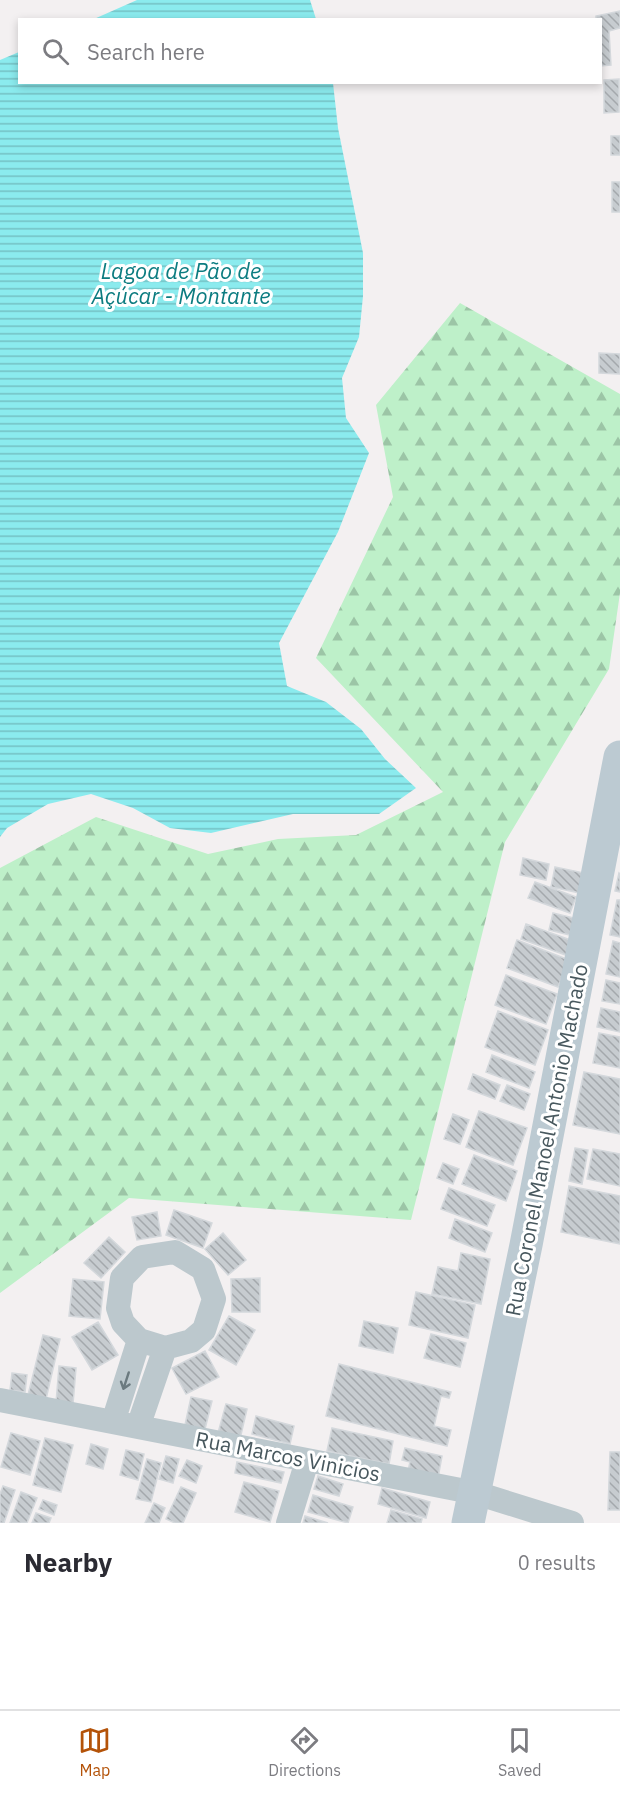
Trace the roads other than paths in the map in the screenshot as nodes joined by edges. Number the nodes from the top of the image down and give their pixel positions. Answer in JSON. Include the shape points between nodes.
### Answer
{"nodes":[{"id":1,"x":620,"y":757,"type":"edge"},
{"id":2,"x":139,"y":1340,"type":"junction"},
{"id":3,"x":165,"y":1348,"type":"junction"},
{"id":4,"x":0,"y":1400,"type":"edge"},
{"id":5,"x":113,"y":1422,"type":"junction"},
{"id":6,"x":138,"y":1427,"type":"junction"},
{"id":7,"x":307,"y":1461,"type":"junction"},
{"id":8,"x":472,"y":1508,"type":"edge"},
{"id":9,"x":288,"y":1523,"type":"edge"},
{"id":10,"x":572,"y":1523,"type":"edge"}],
"edges":[{"from":1,"to":8,"type":"street","name":"Rua Coronel Manoel Antonio Machado"},
{"from":2,"to":3,"type":"street"},
{"from":2,"to":3,"type":"street","via":[[123,1323],[118,1308],[122,1278],[142,1257],[175,1252],[203,1269],[214,1299],[204,1330],[192,1341]]},
{"from":2,"to":5,"type":"street","one_way":true},
{"from":3,"to":6,"type":"street"},
{"from":4,"to":5,"type":"street","name":"Rua Marcos Vinicios"},
{"from":5,"to":6,"type":"street","name":"Rua Marcos Vinicios"},
{"from":6,"to":7,"type":"street","name":"Rua Marcos Vinicios"},
{"from":7,"to":8,"type":"street","name":"Rua Marcos Vinicios"},
{"from":7,"to":9,"type":"street"},
{"from":8,"to":10,"type":"street","name":"Rua Marcos Vinicios"}]}
